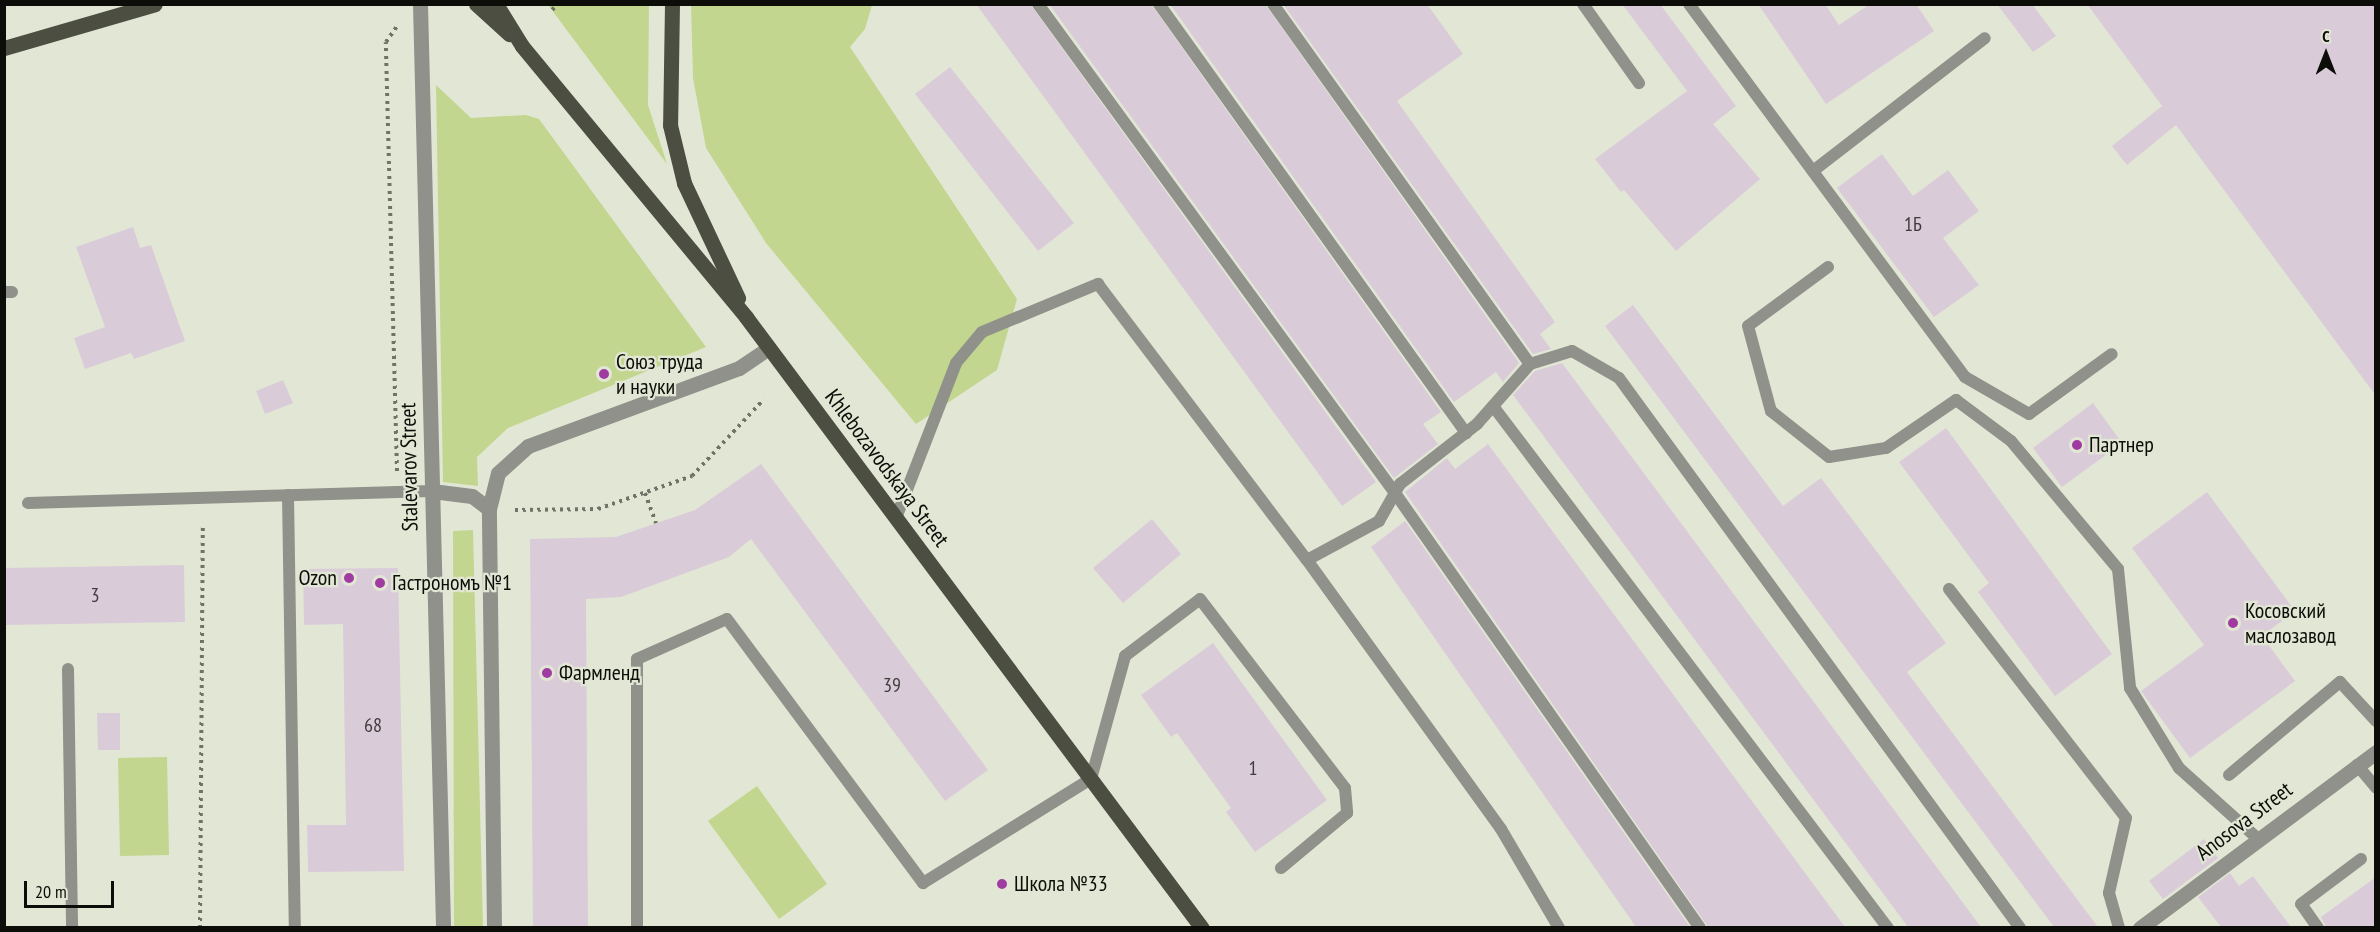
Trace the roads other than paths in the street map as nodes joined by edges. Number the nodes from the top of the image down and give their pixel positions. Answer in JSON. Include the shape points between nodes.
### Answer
{"nodes":[{"id":1,"x":155,"y":4,"type":"edge"},
{"id":2,"x":420,"y":4,"type":"edge"},
{"id":3,"x":476,"y":4,"type":"edge"},
{"id":4,"x":496,"y":4,"type":"edge"},
{"id":5,"x":672,"y":4,"type":"edge"},
{"id":6,"x":1038,"y":4,"type":"edge"},
{"id":7,"x":1159,"y":4,"type":"edge"},
{"id":8,"x":1273,"y":4,"type":"edge"},
{"id":9,"x":1583,"y":4,"type":"edge"},
{"id":10,"x":1689,"y":4,"type":"edge"},
{"id":11,"x":1985,"y":38,"type":"dead end"},
{"id":12,"x":522,"y":46,"type":"junction"},
{"id":13,"x":4,"y":48,"type":"edge"},
{"id":14,"x":1639,"y":83,"type":"dead end"},
{"id":15,"x":1813,"y":171,"type":"junction"},
{"id":16,"x":1828,"y":267,"type":"dead end"},
{"id":17,"x":747,"y":317,"type":"junction"},
{"id":18,"x":770,"y":348,"type":"junction"},
{"id":19,"x":2112,"y":354,"type":"dead end"},
{"id":20,"x":1530,"y":364,"type":"junction"},
{"id":21,"x":1493,"y":406,"type":"junction"},
{"id":22,"x":1466,"y":433,"type":"junction"},
{"id":23,"x":432,"y":491,"type":"junction"},
{"id":24,"x":1395,"y":493,"type":"junction"},
{"id":25,"x":288,"y":495,"type":"junction"},
{"id":26,"x":28,"y":503,"type":"dead end"},
{"id":27,"x":489,"y":509,"type":"junction"},
{"id":28,"x":896,"y":518,"type":"junction"},
{"id":29,"x":1306,"y":560,"type":"junction"},
{"id":30,"x":1949,"y":589,"type":"dead end"},
{"id":31,"x":68,"y":669,"type":"dead end"},
{"id":32,"x":2376,"y":721,"type":"edge"},
{"id":33,"x":2376,"y":752,"type":"edge"},
{"id":34,"x":2357,"y":765,"type":"junction"},
{"id":35,"x":2229,"y":775,"type":"dead end"},
{"id":36,"x":1091,"y":779,"type":"junction"},
{"id":37,"x":2376,"y":788,"type":"edge"},
{"id":38,"x":2259,"y":838,"type":"junction"},
{"id":39,"x":2361,"y":859,"type":"dead end"},
{"id":40,"x":1281,"y":868,"type":"dead end"},
{"id":41,"x":72,"y":927,"type":"edge"},
{"id":42,"x":295,"y":927,"type":"edge"},
{"id":43,"x":443,"y":927,"type":"edge"},
{"id":44,"x":494,"y":927,"type":"edge"},
{"id":45,"x":637,"y":927,"type":"edge"},
{"id":46,"x":1202,"y":927,"type":"edge"},
{"id":47,"x":1559,"y":927,"type":"edge"},
{"id":48,"x":1700,"y":927,"type":"edge"},
{"id":49,"x":1888,"y":927,"type":"edge"},
{"id":50,"x":2020,"y":927,"type":"edge"},
{"id":51,"x":2119,"y":927,"type":"edge"},
{"id":52,"x":2140,"y":927,"type":"edge"},
{"id":53,"x":2318,"y":927,"type":"edge"}],
"edges":[{"from":1,"to":13,"type":"main road"},
{"from":2,"to":23,"type":"street","name":"Stalevarov Street"},
{"from":3,"to":12,"type":"main road","name":"Khlebozavodskaya Street"},
{"from":4,"to":12,"type":"main road","name":"Khlebozavodskaya Street"},
{"from":5,"to":17,"type":"main road","via":[[670,125],[684,183]]},
{"from":6,"to":24,"type":"lane"},
{"from":7,"to":22,"type":"lane"},
{"from":8,"to":20,"type":"lane"},
{"from":9,"to":14,"type":"lane"},
{"from":10,"to":15,"type":"lane"},
{"from":11,"to":15,"type":"lane"},
{"from":12,"to":17,"type":"main road","name":"Khlebozavodskaya Street"},
{"from":15,"to":19,"type":"lane","via":[[1965,377],[2029,414]]},
{"from":16,"to":38,"type":"lane","via":[[1748,326],[1771,411],[1829,457],[1886,448],[1956,400],[2011,441],[2118,569],[2130,688],[2179,768]]},
{"from":17,"to":18,"type":"main road","name":"Khlebozavodskaya Street"},
{"from":18,"to":27,"type":"street","via":[[739,368],[528,446],[498,473]]},
{"from":18,"to":28,"type":"main road","name":"Khlebozavodskaya Street"},
{"from":20,"to":21,"type":"lane"},
{"from":20,"to":50,"type":"lane","via":[[1572,351],[1619,378]]},
{"from":21,"to":22,"type":"lane"},
{"from":21,"to":49,"type":"lane"},
{"from":22,"to":24,"type":"lane","via":[[1400,484]]},
{"from":23,"to":25,"type":"lane"},
{"from":23,"to":27,"type":"street","via":[[472,496]]},
{"from":23,"to":43,"type":"street","name":"Stalevarov Street"},
{"from":24,"to":29,"type":"lane","via":[[1379,521]]},
{"from":24,"to":48,"type":"lane"},
{"from":25,"to":26,"type":"lane"},
{"from":25,"to":42,"type":"lane"},
{"from":27,"to":44,"type":"street"},
{"from":28,"to":29,"type":"lane","via":[[956,363],[982,332],[1098,284]]},
{"from":28,"to":36,"type":"main road","name":"Khlebozavodskaya Street"},
{"from":29,"to":47,"type":"lane","via":[[1501,829]]},
{"from":30,"to":51,"type":"lane","via":[[2126,818],[2109,893]]},
{"from":31,"to":41,"type":"lane"},
{"from":32,"to":35,"type":"lane","via":[[2340,682]]},
{"from":33,"to":34,"type":"street","name":"Anosova Street"},
{"from":34,"to":37,"type":"lane"},
{"from":34,"to":38,"type":"street","name":"Anosova Street"},
{"from":36,"to":40,"type":"lane","via":[[1125,656],[1200,599],[1345,788],[1347,813]]},
{"from":36,"to":45,"type":"lane","via":[[923,883],[727,620],[637,659]]},
{"from":36,"to":46,"type":"main road","name":"Khlebozavodskaya Street"},
{"from":38,"to":52,"type":"street","name":"Anosova Street"},
{"from":39,"to":53,"type":"lane","via":[[2301,904]]}]}
